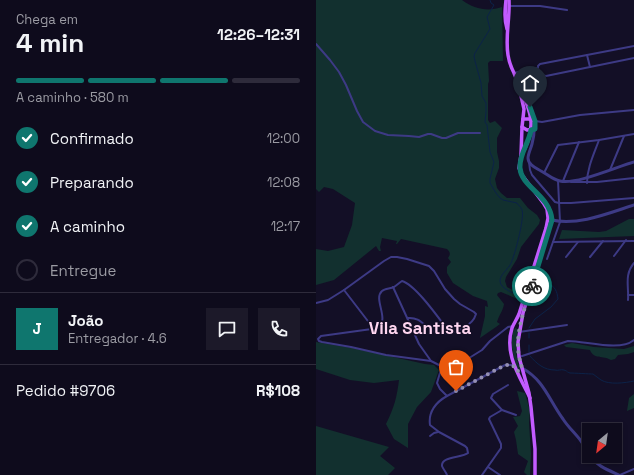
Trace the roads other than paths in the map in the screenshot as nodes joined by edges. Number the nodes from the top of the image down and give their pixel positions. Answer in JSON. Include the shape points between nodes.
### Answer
{"nodes":[{"id":1,"x":507,"y":0,"type":"edge"},
{"id":2,"x":509,"y":6,"type":"junction"},
{"id":3,"x":567,"y":10,"type":"dead end"},
{"id":4,"x":507,"y":30,"type":"junction"},
{"id":5,"x":316,"y":44,"type":"edge"},
{"id":6,"x":634,"y":46,"type":"edge"},
{"id":7,"x":587,"y":55,"type":"junction"},
{"id":8,"x":634,"y":58,"type":"edge"},
{"id":9,"x":590,"y":67,"type":"junction"},
{"id":10,"x":538,"y":69,"type":"junction"},
{"id":11,"x":514,"y":73,"type":"junction"},
{"id":12,"x":519,"y":87,"type":"junction"},
{"id":13,"x":526,"y":101,"type":"junction"},
{"id":14,"x":634,"y":110,"type":"edge"},
{"id":15,"x":523,"y":119,"type":"junction"},
{"id":16,"x":533,"y":120,"type":"junction"},
{"id":17,"x":522,"y":127,"type":"junction"},
{"id":18,"x":533,"y":129,"type":"junction"},
{"id":19,"x":480,"y":133,"type":"dead end"},
{"id":20,"x":634,"y":134,"type":"edge"},
{"id":21,"x":624,"y":136,"type":"junction"},
{"id":22,"x":599,"y":140,"type":"junction"},
{"id":23,"x":579,"y":142,"type":"junction"},
{"id":24,"x":521,"y":155,"type":"junction"},
{"id":25,"x":529,"y":162,"type":"junction"},
{"id":26,"x":634,"y":162,"type":"edge"},
{"id":27,"x":610,"y":170,"type":"junction"},
{"id":28,"x":544,"y":173,"type":"junction"},
{"id":29,"x":587,"y":178,"type":"junction"},
{"id":30,"x":634,"y":178,"type":"edge"},
{"id":31,"x":558,"y":181,"type":"junction"},
{"id":32,"x":563,"y":182,"type":"junction"},
{"id":33,"x":568,"y":182,"type":"junction"},
{"id":34,"x":587,"y":183,"type":"junction"},
{"id":35,"x":532,"y":188,"type":"junction"},
{"id":36,"x":634,"y":199,"type":"edge"},
{"id":37,"x":559,"y":203,"type":"junction"},
{"id":38,"x":634,"y":204,"type":"edge"},
{"id":39,"x":552,"y":220,"type":"junction"},
{"id":40,"x":560,"y":222,"type":"junction"},
{"id":41,"x":626,"y":240,"type":"junction"},
{"id":42,"x":603,"y":241,"type":"junction"},
{"id":43,"x":634,"y":241,"type":"edge"},
{"id":44,"x":553,"y":242,"type":"junction"},
{"id":45,"x":578,"y":242,"type":"junction"},
{"id":46,"x":590,"y":256,"type":"dead end"},
{"id":47,"x":614,"y":256,"type":"dead end"},
{"id":48,"x":566,"y":257,"type":"dead end"},
{"id":49,"x":547,"y":259,"type":"dead end"},
{"id":50,"x":634,"y":263,"type":"edge"},
{"id":51,"x":393,"y":287,"type":"junction"},
{"id":52,"x":344,"y":290,"type":"junction"},
{"id":53,"x":628,"y":295,"type":"junction"},
{"id":54,"x":634,"y":295,"type":"edge"},
{"id":55,"x":628,"y":300,"type":"dead end"},
{"id":56,"x":316,"y":303,"type":"edge"},
{"id":57,"x":408,"y":318,"type":"junction"},
{"id":58,"x":568,"y":325,"type":"dead end"},
{"id":59,"x":513,"y":326,"type":"junction"},
{"id":60,"x":375,"y":329,"type":"junction"},
{"id":61,"x":519,"y":330,"type":"junction"},
{"id":62,"x":450,"y":333,"type":"junction"},
{"id":63,"x":634,"y":340,"type":"edge"},
{"id":64,"x":519,"y":358,"type":"junction"},
{"id":65,"x":431,"y":361,"type":"junction"},
{"id":66,"x":513,"y":365,"type":"junction"},
{"id":67,"x":442,"y":366,"type":"junction"},
{"id":68,"x":522,"y":368,"type":"junction"},
{"id":69,"x":517,"y":370,"type":"junction"},
{"id":70,"x":528,"y":374,"type":"junction"},
{"id":71,"x":508,"y":385,"type":"dead end"},
{"id":72,"x":447,"y":396,"type":"junction"},
{"id":73,"x":530,"y":398,"type":"junction"},
{"id":74,"x":502,"y":410,"type":"junction"},
{"id":75,"x":516,"y":415,"type":"dead end"},
{"id":76,"x":439,"y":432,"type":"junction"},
{"id":77,"x":430,"y":436,"type":"dead end"},
{"id":78,"x":582,"y":443,"type":"edge"},
{"id":79,"x":595,"y":463,"type":"edge"},
{"id":80,"x":488,"y":467,"type":"junction"},
{"id":81,"x":634,"y":469,"type":"edge"},
{"id":82,"x":447,"y":475,"type":"edge"},
{"id":83,"x":482,"y":475,"type":"edge"},
{"id":84,"x":500,"y":475,"type":"edge"},
{"id":85,"x":535,"y":475,"type":"edge"},
{"id":86,"x":619,"y":475,"type":"edge"}],
"edges":[{"from":1,"to":2,"type":"main road"},
{"from":1,"to":4,"type":"main road"},
{"from":2,"to":3,"type":"street","via":[[540,6]]},
{"from":2,"to":4,"type":"main road"},
{"from":4,"to":11,"type":"main road","via":[[508,56]]},
{"from":5,"to":19,"type":"street","via":[[339,72],[363,122],[375,131],[388,135],[431,134],[442,138],[458,133]]},
{"from":6,"to":7,"type":"street"},
{"from":7,"to":9,"type":"street"},
{"from":7,"to":10,"type":"street","via":[[540,64]]},
{"from":8,"to":9,"type":"street"},
{"from":9,"to":10,"type":"street","via":[[546,76],[541,75]]},
{"from":10,"to":11,"type":"street"},
{"from":10,"to":13,"type":"street","via":[[525,79]]},
{"from":11,"to":12,"type":"main road"},
{"from":12,"to":13,"type":"main road"},
{"from":12,"to":15,"type":"main road","via":[[524,109]]},
{"from":13,"to":16,"type":"main road"},
{"from":14,"to":16,"type":"street","via":[[580,115],[542,122]]},
{"from":15,"to":16,"type":"main road"},
{"from":15,"to":17,"type":"main road"},
{"from":16,"to":18,"type":"main road"},
{"from":17,"to":18,"type":"main road","via":[[525,130]]},
{"from":17,"to":24,"type":"main road"},
{"from":18,"to":24,"type":"main road"},
{"from":18,"to":25,"type":"street","via":[[534,138]]},
{"from":20,"to":21,"type":"street"},
{"from":21,"to":22,"type":"street"},
{"from":21,"to":27,"type":"street"},
{"from":22,"to":23,"type":"street"},
{"from":22,"to":29,"type":"street"},
{"from":23,"to":28,"type":"street","via":[[556,146]]},
{"from":23,"to":32,"type":"street"},
{"from":24,"to":35,"type":"main road","via":[[521,173]]},
{"from":25,"to":28,"type":"street"},
{"from":25,"to":37,"type":"street","via":[[532,175],[553,201]]},
{"from":26,"to":27,"type":"street"},
{"from":27,"to":29,"type":"street"},
{"from":28,"to":31,"type":"street"},
{"from":29,"to":33,"type":"street"},
{"from":29,"to":34,"type":"street"},
{"from":30,"to":34,"type":"street"},
{"from":31,"to":32,"type":"street"},
{"from":31,"to":37,"type":"street"},
{"from":32,"to":33,"type":"street"},
{"from":33,"to":34,"type":"street"},
{"from":35,"to":39,"type":"main road","via":[[548,206]]},
{"from":35,"to":59,"type":"main road","via":[[546,207],[548,218],[519,314]]},
{"from":36,"to":37,"type":"street"},
{"from":36,"to":38,"type":"street"},
{"from":37,"to":40,"type":"street"},
{"from":38,"to":40,"type":"street","via":[[588,219]]},
{"from":39,"to":40,"type":"street"},
{"from":39,"to":61,"type":"main road"},
{"from":40,"to":44,"type":"street"},
{"from":41,"to":42,"type":"street"},
{"from":41,"to":43,"type":"street"},
{"from":41,"to":47,"type":"street"},
{"from":42,"to":45,"type":"street"},
{"from":42,"to":46,"type":"street"},
{"from":44,"to":45,"type":"street"},
{"from":44,"to":49,"type":"street"},
{"from":45,"to":48,"type":"street"},
{"from":50,"to":53,"type":"street","via":[[627,276]]},
{"from":51,"to":57,"type":"street"},
{"from":51,"to":60,"type":"street","via":[[382,290],[379,295],[383,322]]},
{"from":51,"to":62,"type":"street","via":[[402,281],[408,284],[424,299]]},
{"from":52,"to":56,"type":"street","via":[[328,300]]},
{"from":52,"to":60,"type":"street"},
{"from":52,"to":62,"type":"street","via":[[391,257],[425,264],[434,271],[457,302],[476,314],[467,326]]},
{"from":53,"to":54,"type":"street"},
{"from":53,"to":55,"type":"street"},
{"from":57,"to":62,"type":"street","via":[[416,318],[434,332]]},
{"from":57,"to":65,"type":"street","via":[[419,344]]},
{"from":58,"to":61,"type":"street"},
{"from":59,"to":61,"type":"main road","via":[[517,326]]},
{"from":59,"to":66,"type":"main road","via":[[510,345]]},
{"from":59,"to":67,"type":"street","via":[[508,327],[482,350],[450,369]]},
{"from":60,"to":65,"type":"street","via":[[321,336],[318,339],[322,342],[386,355]]},
{"from":61,"to":64,"type":"main road"},
{"from":63,"to":64,"type":"street","via":[[618,346],[568,341]]},
{"from":64,"to":68,"type":"main road"},
{"from":65,"to":67,"type":"street"},
{"from":66,"to":69,"type":"main road"},
{"from":66,"to":72,"type":"street","via":[[505,365]]},
{"from":67,"to":72,"type":"street","via":[[437,383]]},
{"from":68,"to":69,"type":"main road"},
{"from":68,"to":70,"type":"main road"},
{"from":68,"to":70,"type":"street"},
{"from":69,"to":70,"type":"main road"},
{"from":69,"to":73,"type":"main road"},
{"from":70,"to":73,"type":"main road","via":[[525,378]]},
{"from":70,"to":78,"type":"street","via":[[543,386],[564,421]]},
{"from":71,"to":74,"type":"street","via":[[491,396]]},
{"from":72,"to":76,"type":"street","via":[[433,409],[429,419],[430,425]]},
{"from":73,"to":85,"type":"main road"},
{"from":74,"to":75,"type":"street"},
{"from":74,"to":80,"type":"street","via":[[489,418],[502,446]]},
{"from":76,"to":77,"type":"street"},
{"from":76,"to":82,"type":"street","via":[[468,450],[464,455],[443,461],[442,466]]},
{"from":79,"to":86,"type":"street"},
{"from":80,"to":83,"type":"street"},
{"from":80,"to":84,"type":"street"},
{"from":81,"to":86,"type":"street"}]}
